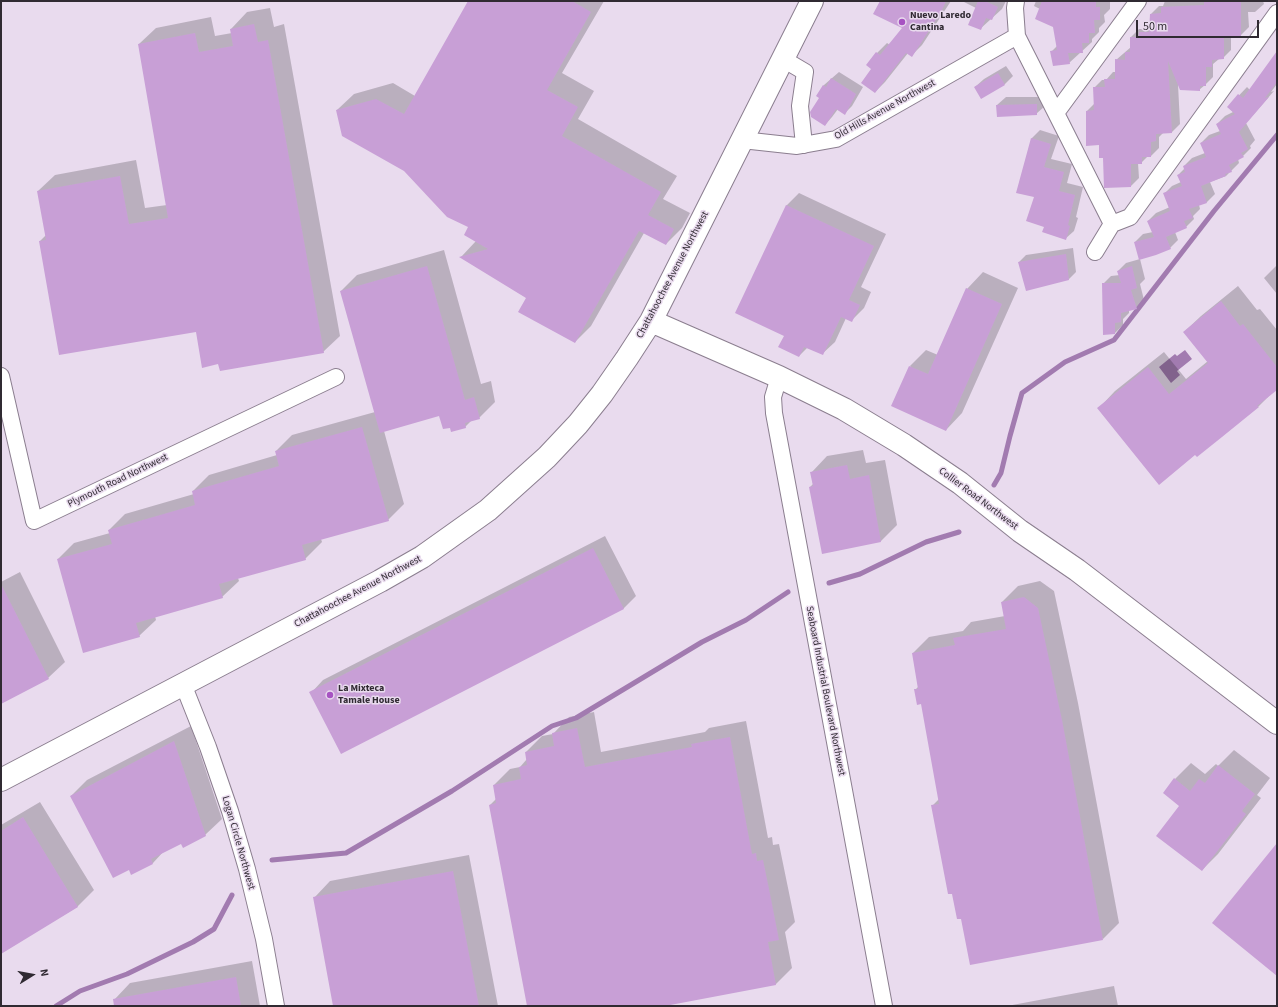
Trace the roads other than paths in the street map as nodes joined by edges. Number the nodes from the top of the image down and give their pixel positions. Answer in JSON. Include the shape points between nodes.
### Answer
{"nodes":[{"id":1,"x":812,"y":1,"type":"edge"},
{"id":2,"x":1016,"y":1,"type":"edge"},
{"id":3,"x":1138,"y":1,"type":"edge"},
{"id":4,"x":1277,"y":12,"type":"edge"},
{"id":5,"x":1017,"y":36,"type":"junction"},
{"id":6,"x":783,"y":59,"type":"junction"},
{"id":7,"x":1056,"y":113,"type":"junction"},
{"id":8,"x":742,"y":140,"type":"junction"},
{"id":9,"x":804,"y":145,"type":"junction"},
{"id":10,"x":1112,"y":224,"type":"junction"},
{"id":11,"x":1095,"y":252,"type":"dead end"},
{"id":12,"x":651,"y":321,"type":"junction"},
{"id":13,"x":1,"y":376,"type":"edge"},
{"id":14,"x":336,"y":377,"type":"dead end"},
{"id":15,"x":779,"y":377,"type":"junction"},
{"id":16,"x":183,"y":684,"type":"junction"},
{"id":17,"x":1277,"y":723,"type":"edge"},
{"id":18,"x":1,"y":780,"type":"edge"},
{"id":19,"x":276,"y":1006,"type":"edge"},
{"id":20,"x":884,"y":1006,"type":"edge"}],
"edges":[{"from":1,"to":6,"type":"street","name":"Chattahoochee Avenue Northwest"},
{"from":2,"to":5,"type":"street"},
{"from":3,"to":7,"type":"street"},
{"from":4,"to":10,"type":"street","via":[[1130,217]]},
{"from":5,"to":7,"type":"street"},
{"from":5,"to":9,"type":"street","name":"Old Hills Avenue Northwest","via":[[836,139]]},
{"from":6,"to":8,"type":"street","name":"Chattahoochee Avenue Northwest"},
{"from":6,"to":9,"type":"street","via":[[805,72],[800,106]]},
{"from":7,"to":10,"type":"street"},
{"from":8,"to":9,"type":"street","name":"Old Hills Avenue Northwest"},
{"from":8,"to":12,"type":"street","name":"Chattahoochee Avenue Northwest"},
{"from":10,"to":11,"type":"street"},
{"from":12,"to":15,"type":"street","name":"Collier Road Northwest"},
{"from":12,"to":16,"type":"street","name":"Chattahoochee Avenue Northwest","via":[[602,394],[578,424],[547,457],[488,510],[422,557],[380,581]]},
{"from":13,"to":14,"type":"street","name":"Plymouth Road Northwest","via":[[34,521]]},
{"from":15,"to":17,"type":"street","name":"Collier Road Northwest","via":[[844,409],[960,483],[1008,522],[1077,570]]},
{"from":15,"to":20,"type":"street","name":"Seaboard Industrial Boulevard Northwest","via":[[773,397],[774,414]]},
{"from":16,"to":18,"type":"street","name":"Chattahoochee Avenue Northwest"},
{"from":16,"to":19,"type":"street","name":"Logan Circle Northwest","via":[[230,811],[247,869],[264,939]]}]}
